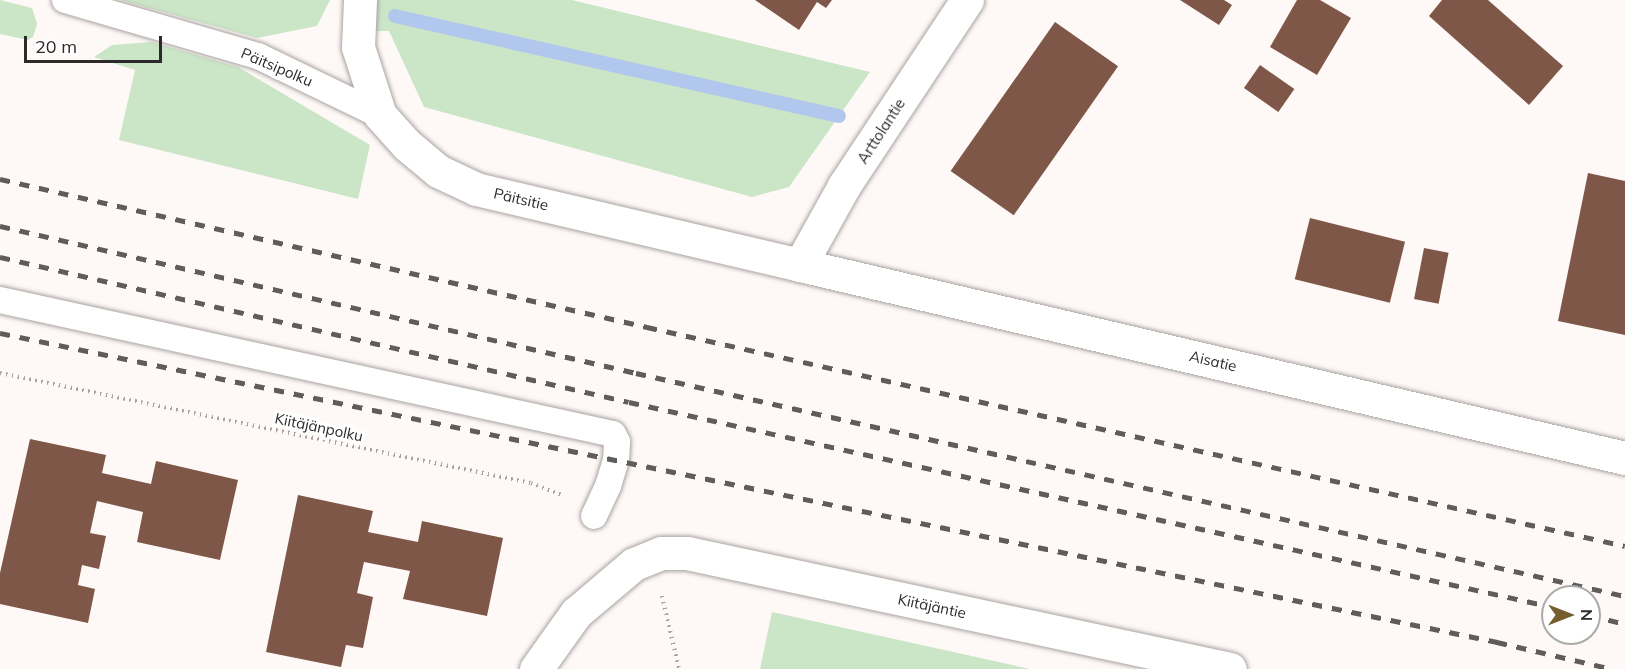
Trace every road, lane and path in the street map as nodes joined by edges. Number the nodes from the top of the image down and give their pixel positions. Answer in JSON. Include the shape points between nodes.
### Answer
{"nodes":[{"id":1,"x":65,"y":0,"type":"edge"},
{"id":2,"x":360,"y":0,"type":"edge"},
{"id":3,"x":967,"y":0,"type":"edge"},
{"id":4,"x":380,"y":115,"type":"junction"},
{"id":5,"x":800,"y":265,"type":"junction"},
{"id":6,"x":0,"y":300,"type":"edge"},
{"id":7,"x":0,"y":373,"type":"edge"},
{"id":8,"x":1625,"y":458,"type":"edge"},
{"id":9,"x":594,"y":516,"type":"joint"},
{"id":10,"x":660,"y":586,"type":"dead end"},
{"id":11,"x":536,"y":669,"type":"edge"},
{"id":12,"x":679,"y":669,"type":"edge"},
{"id":13,"x":1230,"y":669,"type":"edge"}],
"edges":[{"from":1,"to":4,"type":"lane","name":"Päitsipolku","via":[[258,56]]},
{"from":2,"to":4,"type":"street","name":"Päitsitie","via":[[358,47]]},
{"from":3,"to":5,"type":"street","name":"Arttolantie","via":[[844,186]]},
{"from":4,"to":5,"type":"street","name":"Päitsitie","via":[[406,145],[438,171],[476,189]]},
{"from":5,"to":8,"type":"street","name":"Aisatie"},
{"from":6,"to":9,"type":"lane","via":[[613,434],[617,442],[616,460]]},
{"from":7,"to":9,"type":"path","name":"Kiitäjänpolku","via":[[531,483],[579,501]]},
{"from":10,"to":12,"type":"path"},
{"from":11,"to":13,"type":"street","name":"Kiitäjäntie","via":[[576,613],[634,564],[660,553],[687,553]]}]}
